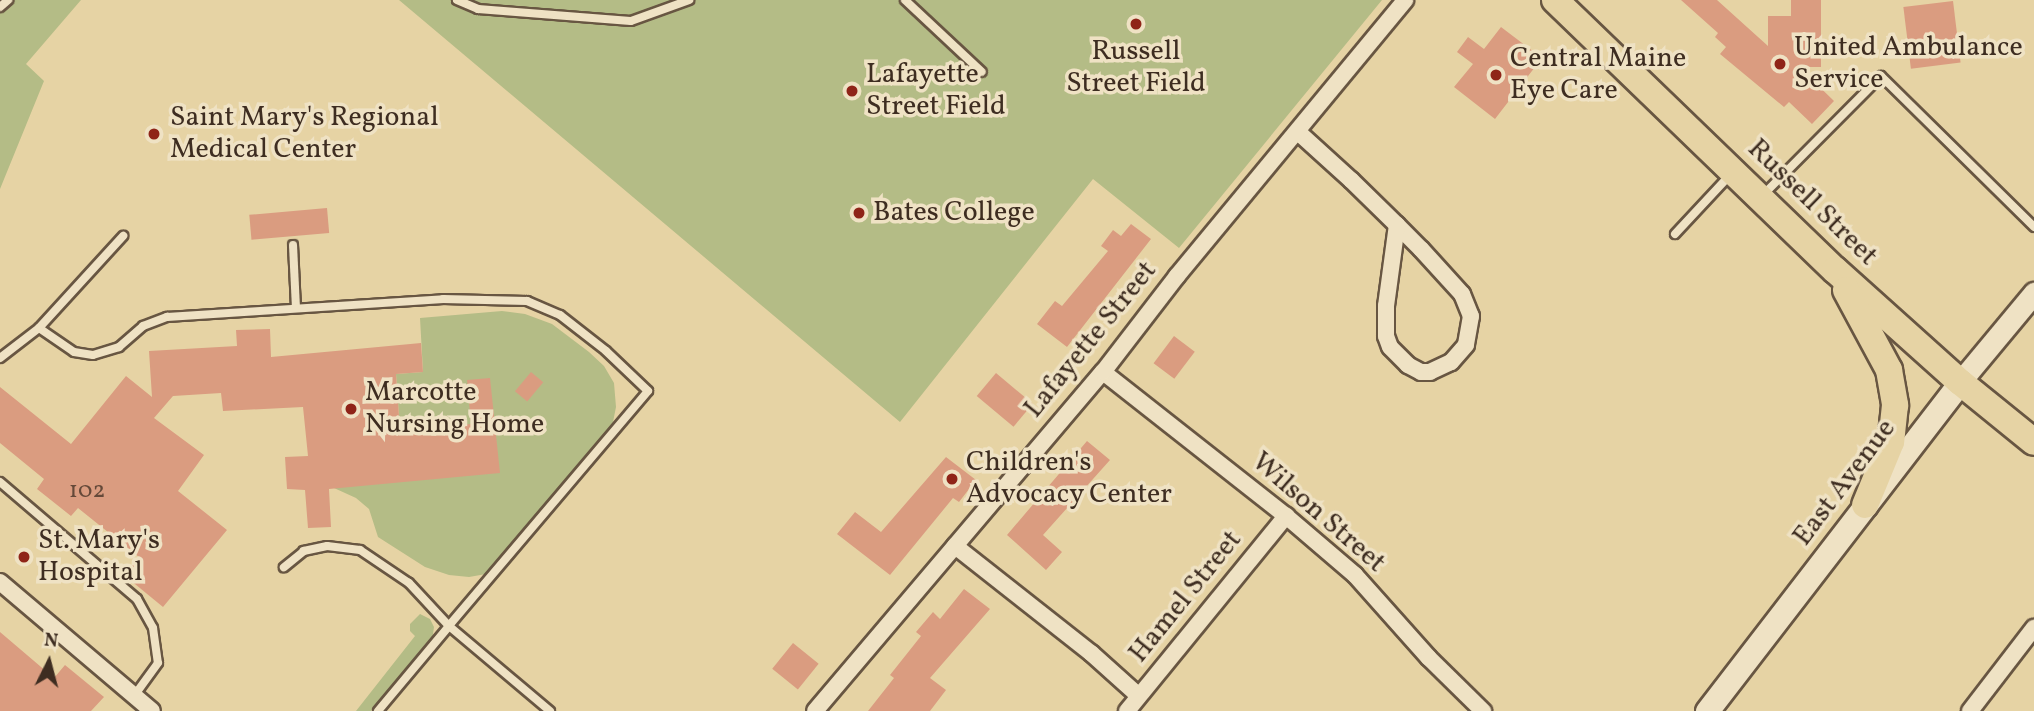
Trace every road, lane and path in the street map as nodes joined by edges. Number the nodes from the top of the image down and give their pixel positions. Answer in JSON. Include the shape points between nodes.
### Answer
{"nodes":[{"id":1,"x":8,"y":0,"type":"edge"},
{"id":2,"x":457,"y":0,"type":"edge"},
{"id":3,"x":689,"y":0,"type":"edge"},
{"id":4,"x":905,"y":0,"type":"edge"},
{"id":5,"x":1405,"y":0,"type":"edge"},
{"id":6,"x":1555,"y":0,"type":"edge"},
{"id":7,"x":0,"y":7,"type":"edge"},
{"id":8,"x":982,"y":72,"type":"dead end"},
{"id":9,"x":1298,"y":132,"type":"junction"},
{"id":10,"x":1733,"y":172,"type":"junction"},
{"id":11,"x":1760,"y":198,"type":"junction"},
{"id":12,"x":1397,"y":225,"type":"junction"},
{"id":13,"x":2034,"y":227,"type":"edge"},
{"id":14,"x":1675,"y":234,"type":"dead end"},
{"id":15,"x":123,"y":236,"type":"dead end"},
{"id":16,"x":293,"y":245,"type":"dead end"},
{"id":17,"x":1835,"y":271,"type":"junction"},
{"id":18,"x":2034,"y":293,"type":"edge"},
{"id":19,"x":296,"y":308,"type":"junction"},
{"id":20,"x":39,"y":328,"type":"junction"},
{"id":21,"x":0,"y":358,"type":"edge"},
{"id":22,"x":1103,"y":372,"type":"junction"},
{"id":23,"x":1960,"y":382,"type":"junction"},
{"id":24,"x":2034,"y":442,"type":"edge"},
{"id":25,"x":0,"y":482,"type":"edge"},
{"id":26,"x":1865,"y":505,"type":"junction"},
{"id":27,"x":1286,"y":516,"type":"junction"},
{"id":28,"x":955,"y":546,"type":"junction"},
{"id":29,"x":284,"y":567,"type":"dead end"},
{"id":30,"x":0,"y":582,"type":"edge"},
{"id":31,"x":449,"y":626,"type":"junction"},
{"id":32,"x":2034,"y":628,"type":"edge"},
{"id":33,"x":134,"y":696,"type":"junction"},
{"id":34,"x":1139,"y":696,"type":"junction"},
{"id":35,"x":152,"y":711,"type":"edge"},
{"id":36,"x":378,"y":711,"type":"edge"},
{"id":37,"x":550,"y":711,"type":"edge"},
{"id":38,"x":815,"y":711,"type":"edge"},
{"id":39,"x":1126,"y":711,"type":"edge"},
{"id":40,"x":1483,"y":711,"type":"edge"},
{"id":41,"x":1707,"y":711,"type":"edge"},
{"id":42,"x":1969,"y":711,"type":"edge"}],
"edges":[{"from":1,"to":7,"type":"lane"},
{"from":2,"to":3,"type":"lane","via":[[478,9],[631,21]]},
{"from":4,"to":8,"type":"lane"},
{"from":5,"to":9,"type":"street","name":"Lafayette Street"},
{"from":6,"to":10,"type":"main road","name":"Russell Street"},
{"from":9,"to":12,"type":"street"},
{"from":9,"to":22,"type":"street","name":"Lafayette Street"},
{"from":10,"to":11,"type":"main road","name":"Russell Street"},
{"from":10,"to":14,"type":"lane"},
{"from":11,"to":13,"type":"lane","via":[[1881,76]]},
{"from":11,"to":17,"type":"main road","name":"Russell Street"},
{"from":12,"to":12,"type":"street","via":[[1386,306],[1390,347],[1421,372],[1441,369],[1466,345],[1471,316],[1462,293]]},
{"from":15,"to":20,"type":"lane"},
{"from":16,"to":19,"type":"lane"},
{"from":17,"to":23,"type":"main road","name":"Russell Street"},
{"from":17,"to":26,"type":"main road","via":[[1889,369],[1895,405],[1891,442]]},
{"from":18,"to":23,"type":"street","name":"East Avenue"},
{"from":19,"to":20,"type":"lane","via":[[167,317],[143,326],[119,347],[93,355],[74,352]]},
{"from":19,"to":31,"type":"lane","via":[[443,299],[527,301],[560,315],[648,391]]},
{"from":20,"to":21,"type":"lane"},
{"from":22,"to":27,"type":"street","name":"Wilson Street"},
{"from":22,"to":28,"type":"street","name":"Lafayette Street"},
{"from":23,"to":24,"type":"main road","name":"Russell Street"},
{"from":23,"to":26,"type":"main road","name":"East Avenue"},
{"from":25,"to":33,"type":"lane","via":[[137,599],[153,628],[158,663]]},
{"from":26,"to":41,"type":"main road","name":"East Avenue"},
{"from":27,"to":34,"type":"street","name":"Hamel Street"},
{"from":27,"to":40,"type":"street","name":"Wilson Street","via":[[1355,575]]},
{"from":28,"to":34,"type":"street"},
{"from":28,"to":38,"type":"street","name":"Lafayette Street"},
{"from":29,"to":31,"type":"lane","via":[[304,551],[327,546],[360,550],[414,589]]},
{"from":30,"to":33,"type":"street"},
{"from":31,"to":36,"type":"lane"},
{"from":31,"to":37,"type":"lane"},
{"from":32,"to":42,"type":"street"},
{"from":33,"to":35,"type":"street"},
{"from":34,"to":39,"type":"street","name":"Hamel Street"}]}
